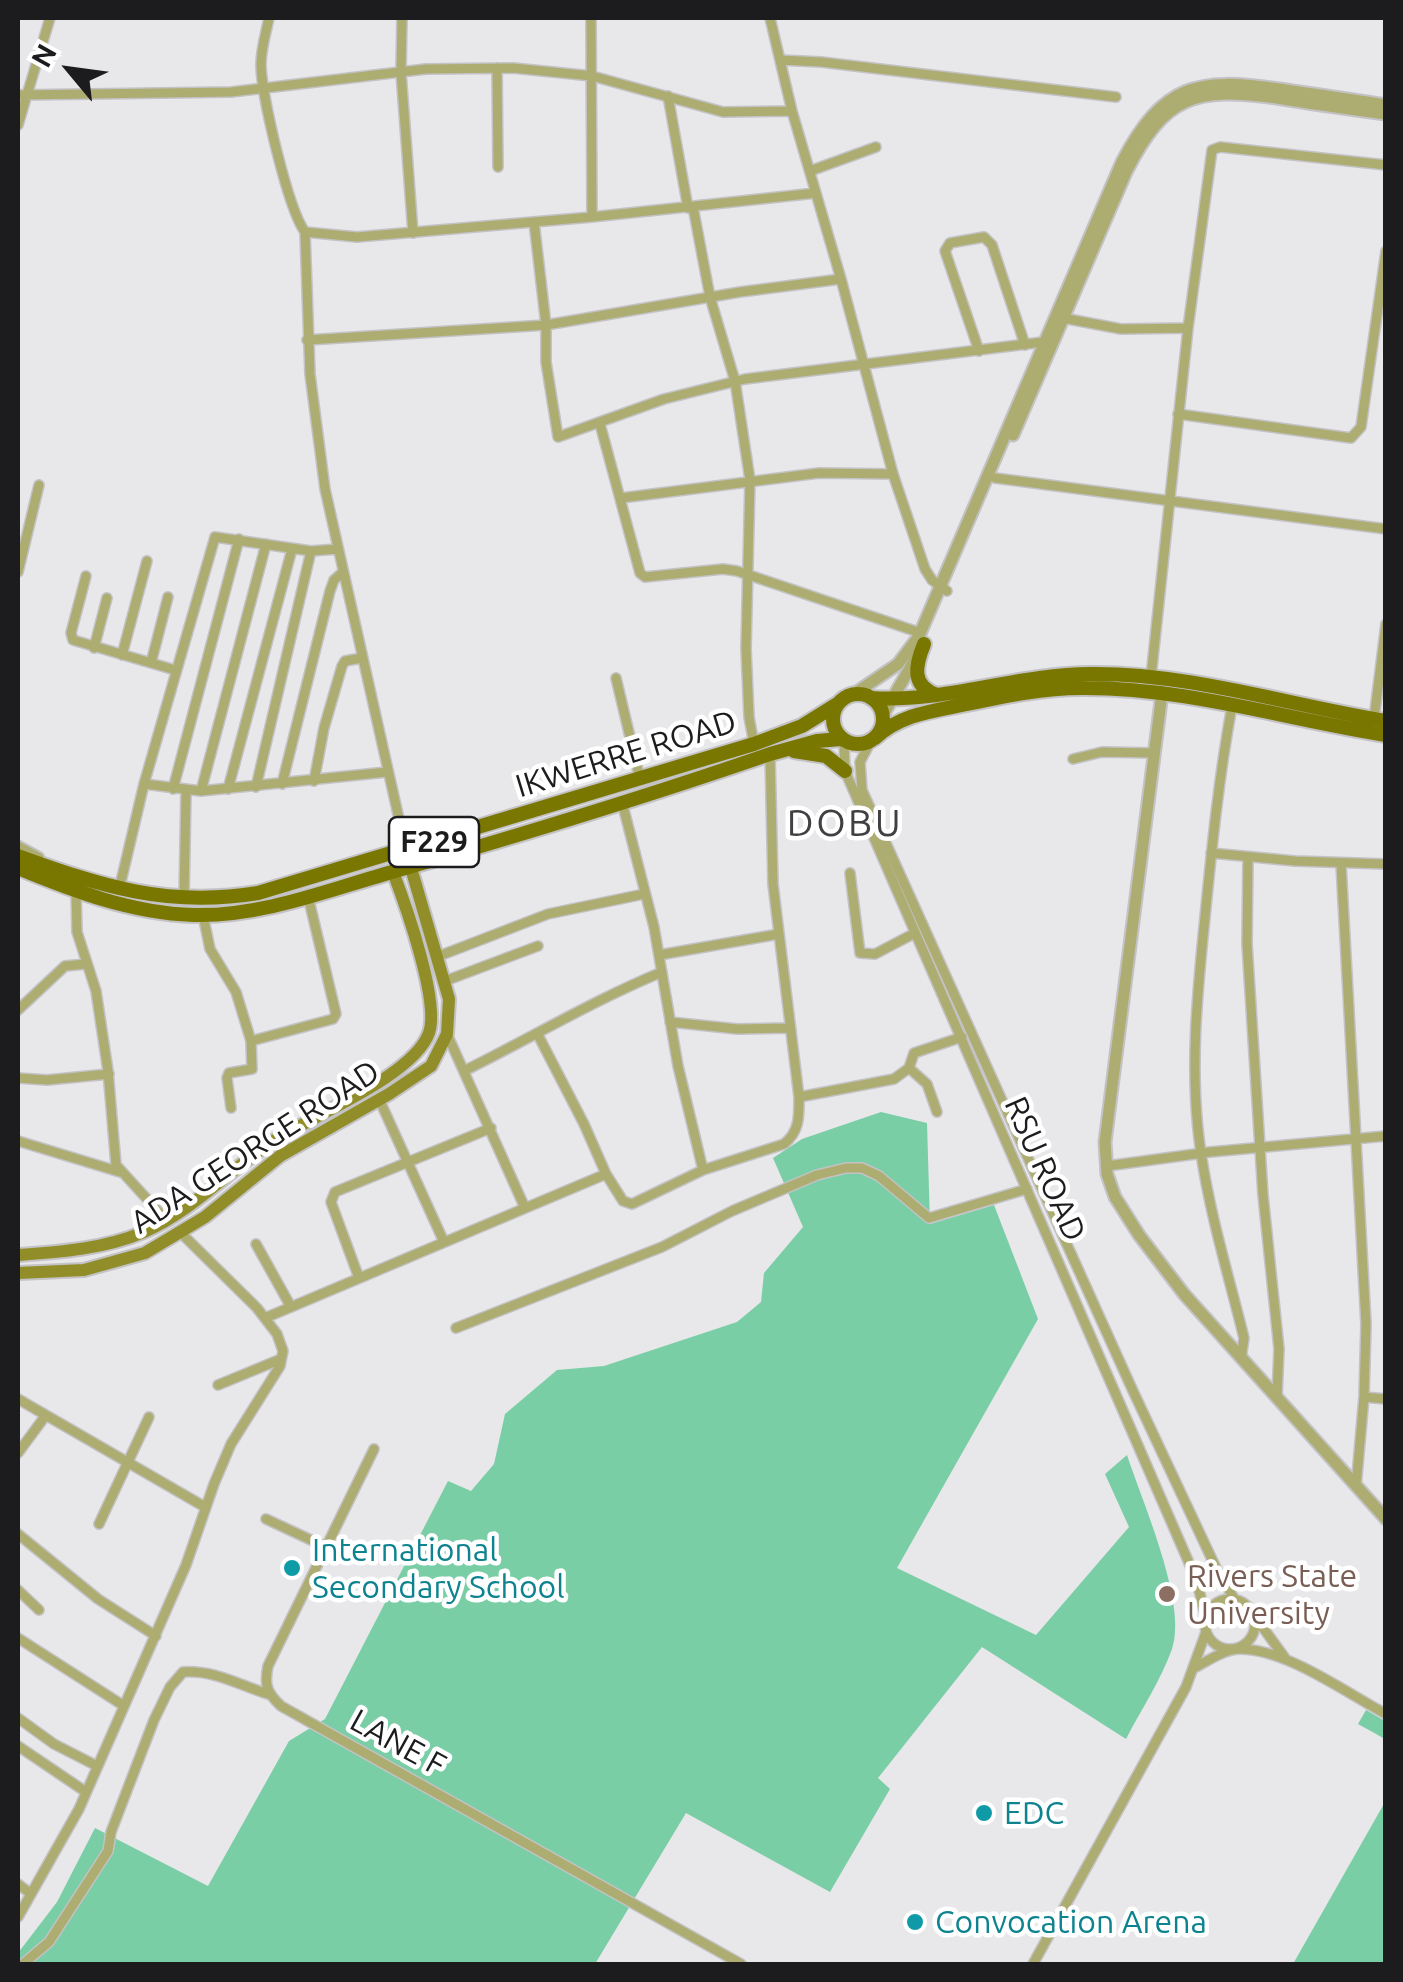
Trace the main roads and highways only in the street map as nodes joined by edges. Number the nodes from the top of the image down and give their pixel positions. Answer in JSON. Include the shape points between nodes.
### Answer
{"nodes":[{"id":1,"x":922,"y":639,"type":"road end"},
{"id":2,"x":938,"y":696,"type":"junction"},
{"id":3,"x":871,"y":698,"type":"junction"},
{"id":4,"x":839,"y":702,"type":"junction"},
{"id":5,"x":1380,"y":720,"type":"edge"},
{"id":6,"x":1386,"y":736,"type":"edge"},
{"id":7,"x":842,"y":739,"type":"junction"},
{"id":8,"x":873,"y":739,"type":"junction"},
{"id":9,"x":774,"y":752,"type":"junction"},
{"id":10,"x":845,"y":770,"type":"road end"},
{"id":11,"x":18,"y":856,"type":"edge"},
{"id":12,"x":411,"y":868,"type":"junction"},
{"id":13,"x":22,"y":872,"type":"edge"},
{"id":14,"x":393,"y":872,"type":"junction"},
{"id":15,"x":18,"y":1255,"type":"edge"},
{"id":16,"x":18,"y":1273,"type":"edge"}],
"edges":[{"from":1,"to":2,"type":"main road","via":[[917,678]]},
{"from":2,"to":3,"type":"main road"},
{"from":2,"to":5,"type":"main road","via":[[1034,676],[1101,674],[1151,677]]},
{"from":3,"to":4,"type":"main road","number":"F229","via":[[854,694]]},
{"from":3,"to":8,"type":"main road","via":[[882,715]]},
{"from":4,"to":7,"type":"main road","via":[[833,725]]},
{"from":4,"to":11,"type":"main road","name":"IKWERRE ROAD","number":"F229","via":[[802,726],[754,744],[258,893],[184,899],[119,890]]},
{"from":6,"to":8,"type":"main road","via":[[1162,693],[1080,688],[908,717]]},
{"from":7,"to":8,"type":"main road","number":"F229"},
{"from":7,"to":9,"type":"main road","name":"IKWERRE ROAD","number":"F229"},
{"from":9,"to":10,"type":"main road","via":[[826,756]]},
{"from":9,"to":12,"type":"main road","name":"IKWERRE ROAD","number":"F229"},
{"from":12,"to":14,"type":"main road","name":"IKWERRE ROAD","number":"F229"},
{"from":12,"to":16,"type":"main road","name":"ADA GEORGE ROAD","via":[[449,999],[447,1034],[431,1066],[280,1156],[205,1217],[145,1253],[84,1270]]},
{"from":13,"to":14,"type":"main road","name":"IKWERRE ROAD","number":"F229","via":[[140,909],[203,915],[255,909]]},
{"from":14,"to":15,"type":"main road","name":"ADA GEORGE ROAD","via":[[432,1005],[421,1049],[392,1074],[276,1139],[167,1221],[100,1246]]}]}
